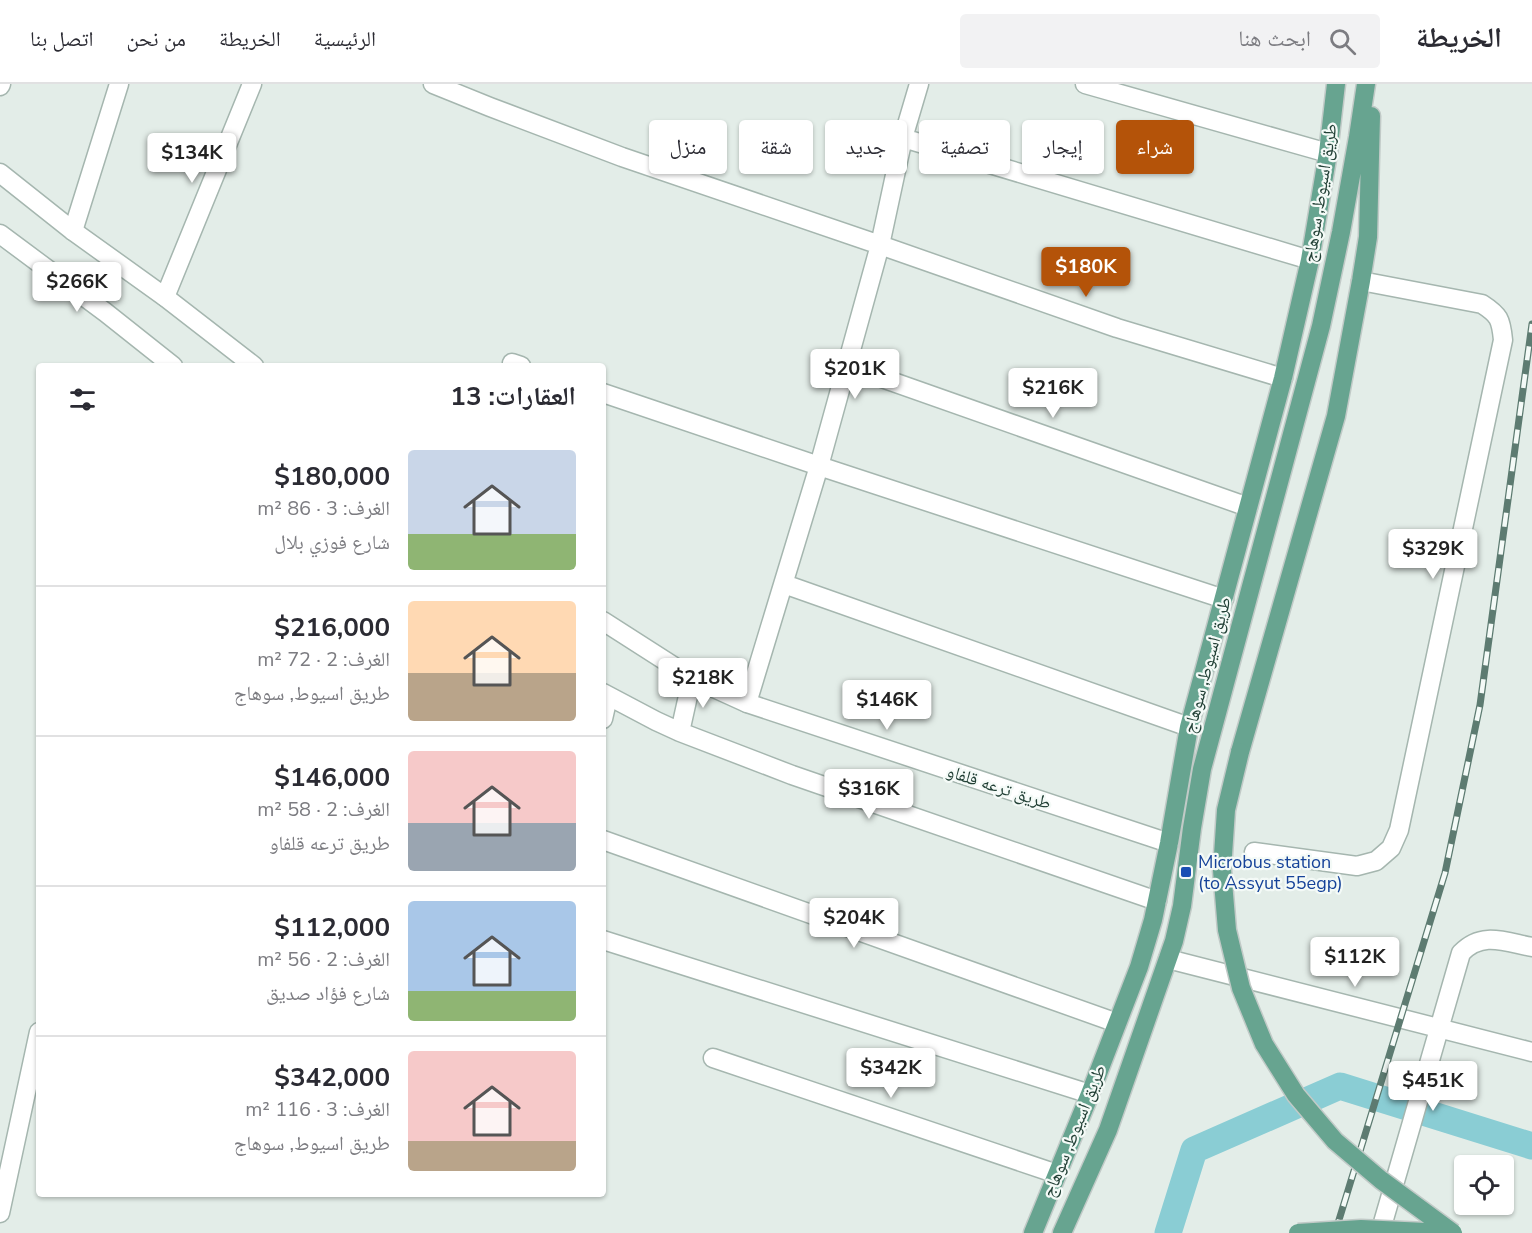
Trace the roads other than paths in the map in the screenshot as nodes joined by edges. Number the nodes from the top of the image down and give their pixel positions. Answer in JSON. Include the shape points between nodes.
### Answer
{"nodes":[{"id":1,"x":119,"y":84,"type":"edge"},
{"id":2,"x":252,"y":84,"type":"edge"},
{"id":3,"x":433,"y":84,"type":"edge"},
{"id":4,"x":919,"y":84,"type":"edge"},
{"id":5,"x":1086,"y":84,"type":"edge"},
{"id":6,"x":1336,"y":84,"type":"edge"},
{"id":7,"x":1366,"y":84,"type":"edge"},
{"id":8,"x":1371,"y":84,"type":"edge"},
{"id":9,"x":907,"y":124,"type":"edge"},
{"id":10,"x":907,"y":139,"type":"edge"},
{"id":11,"x":1328,"y":153,"type":"junction"},
{"id":12,"x":0,"y":173,"type":"edge"},
{"id":13,"x":895,"y":174,"type":"edge"},
{"id":14,"x":73,"y":231,"type":"junction"},
{"id":15,"x":0,"y":234,"type":"edge"},
{"id":16,"x":880,"y":245,"type":"junction"},
{"id":17,"x":1310,"y":260,"type":"junction"},
{"id":18,"x":1361,"y":281,"type":"junction"},
{"id":19,"x":165,"y":297,"type":"junction"},
{"id":20,"x":169,"y":363,"type":"edge"},
{"id":21,"x":250,"y":363,"type":"edge"},
{"id":22,"x":845,"y":365,"type":"junction"},
{"id":23,"x":1283,"y":378,"type":"junction"},
{"id":24,"x":606,"y":394,"type":"edge"},
{"id":25,"x":819,"y":466,"type":"junction"},
{"id":26,"x":1248,"y":507,"type":"junction"},
{"id":27,"x":784,"y":584,"type":"junction"},
{"id":28,"x":1224,"y":599,"type":"junction"},
{"id":29,"x":606,"y":623,"type":"edge"},
{"id":30,"x":692,"y":678,"type":"junction"},
{"id":31,"x":606,"y":695,"type":"edge"},
{"id":32,"x":747,"y":704,"type":"junction"},
{"id":33,"x":1189,"y":727,"type":"junction"},
{"id":34,"x":680,"y":732,"type":"junction"},
{"id":35,"x":606,"y":841,"type":"edge"},
{"id":36,"x":1169,"y":843,"type":"junction"},
{"id":37,"x":1254,"y":852,"type":"dead end"},
{"id":38,"x":1156,"y":901,"type":"junction"},
{"id":39,"x":606,"y":941,"type":"edge"},
{"id":40,"x":1532,"y":947,"type":"edge"},
{"id":41,"x":1168,"y":959,"type":"junction"},
{"id":42,"x":1117,"y":1023,"type":"junction"},
{"id":43,"x":1440,"y":1028,"type":"junction"},
{"id":44,"x":36,"y":1046,"type":"edge"},
{"id":45,"x":1532,"y":1052,"type":"edge"},
{"id":46,"x":713,"y":1058,"type":"dead end"},
{"id":47,"x":1090,"y":1094,"type":"junction"},
{"id":48,"x":1057,"y":1174,"type":"junction"},
{"id":49,"x":0,"y":1213,"type":"edge"},
{"id":50,"x":1033,"y":1233,"type":"edge"},
{"id":51,"x":1062,"y":1233,"type":"edge"},
{"id":52,"x":1298,"y":1233,"type":"edge"},
{"id":53,"x":1380,"y":1233,"type":"edge"},
{"id":54,"x":1447,"y":1233,"type":"edge"},
{"id":55,"x":1453,"y":1233,"type":"edge"}],
"edges":[{"from":1,"to":14,"type":"street"},
{"from":2,"to":19,"type":"street"},
{"from":3,"to":16,"type":"street","via":[[622,157]]},
{"from":4,"to":9,"type":"street"},
{"from":5,"to":11,"type":"street"},
{"from":6,"to":11,"type":"main road","name":"طريق اسيوط, سوهاج"},
{"from":7,"to":41,"type":"main road","name":"طريق اسيوط, سوهاج","via":[[1321,326],[1202,769],[1179,924]]},
{"from":8,"to":18,"type":"main road","via":[[1368,237]]},
{"from":10,"to":17,"type":"street"},
{"from":11,"to":17,"type":"main road","name":"طريق اسيوط, سوهاج"},
{"from":12,"to":14,"type":"street"},
{"from":13,"to":16,"type":"street"},
{"from":14,"to":19,"type":"street"},
{"from":15,"to":20,"type":"street"},
{"from":16,"to":22,"type":"street"},
{"from":16,"to":23,"type":"street","via":[[1117,328]]},
{"from":17,"to":23,"type":"main road","name":"طريق اسيوط, سوهاج"},
{"from":18,"to":37,"type":"street","via":[[1482,303],[1502,325],[1503,340],[1399,830],[1391,848],[1376,861],[1357,866]]},
{"from":18,"to":55,"type":"main road","bridge":true,"via":[[1336,416],[1226,810],[1222,870],[1227,930],[1241,988],[1264,1044],[1296,1095],[1335,1141],[1380,1180]]},
{"from":19,"to":21,"type":"street"},
{"from":22,"to":25,"type":"street"},
{"from":22,"to":26,"type":"street"},
{"from":23,"to":26,"type":"main road","name":"طريق اسيوط, سوهاج"},
{"from":24,"to":25,"type":"street"},
{"from":25,"to":27,"type":"street"},
{"from":25,"to":28,"type":"street"},
{"from":26,"to":28,"type":"main road","name":"طريق اسيوط, سوهاج"},
{"from":27,"to":32,"type":"street"},
{"from":27,"to":33,"type":"street"},
{"from":28,"to":33,"type":"main road","name":"طريق اسيوط, سوهاج"},
{"from":29,"to":30,"type":"street","name":"طريق ترعه قلفاو"},
{"from":30,"to":32,"type":"street","name":"طريق ترعه قلفاو"},
{"from":30,"to":34,"type":"street"},
{"from":31,"to":34,"type":"street"},
{"from":32,"to":36,"type":"street","name":"طريق ترعه قلفاو"},
{"from":33,"to":36,"type":"main road","name":"طريق اسيوط, سوهاج"},
{"from":34,"to":38,"type":"street"},
{"from":35,"to":42,"type":"street"},
{"from":36,"to":38,"type":"main road","name":"طريق اسيوط, سوهاج"},
{"from":38,"to":42,"type":"main road","name":"طريق اسيوط, سوهاج","via":[[1139,967]]},
{"from":39,"to":47,"type":"street"},
{"from":40,"to":43,"type":"street","via":[[1480,939],[1469,944],[1457,964]]},
{"from":41,"to":43,"type":"street"},
{"from":41,"to":51,"type":"main road","name":"طريق اسيوط, سوهاج","via":[[1108,1130]]},
{"from":42,"to":47,"type":"main road","name":"طريق اسيوط, سوهاج"},
{"from":43,"to":45,"type":"street"},
{"from":43,"to":53,"type":"street"},
{"from":44,"to":49,"type":"street"},
{"from":46,"to":48,"type":"street"},
{"from":47,"to":48,"type":"main road","name":"طريق اسيوط, سوهاج"},
{"from":48,"to":50,"type":"main road","name":"طريق اسيوط, سوهاج"},
{"from":52,"to":54,"type":"main road","bridge":true,"via":[[1361,1229]]}]}
